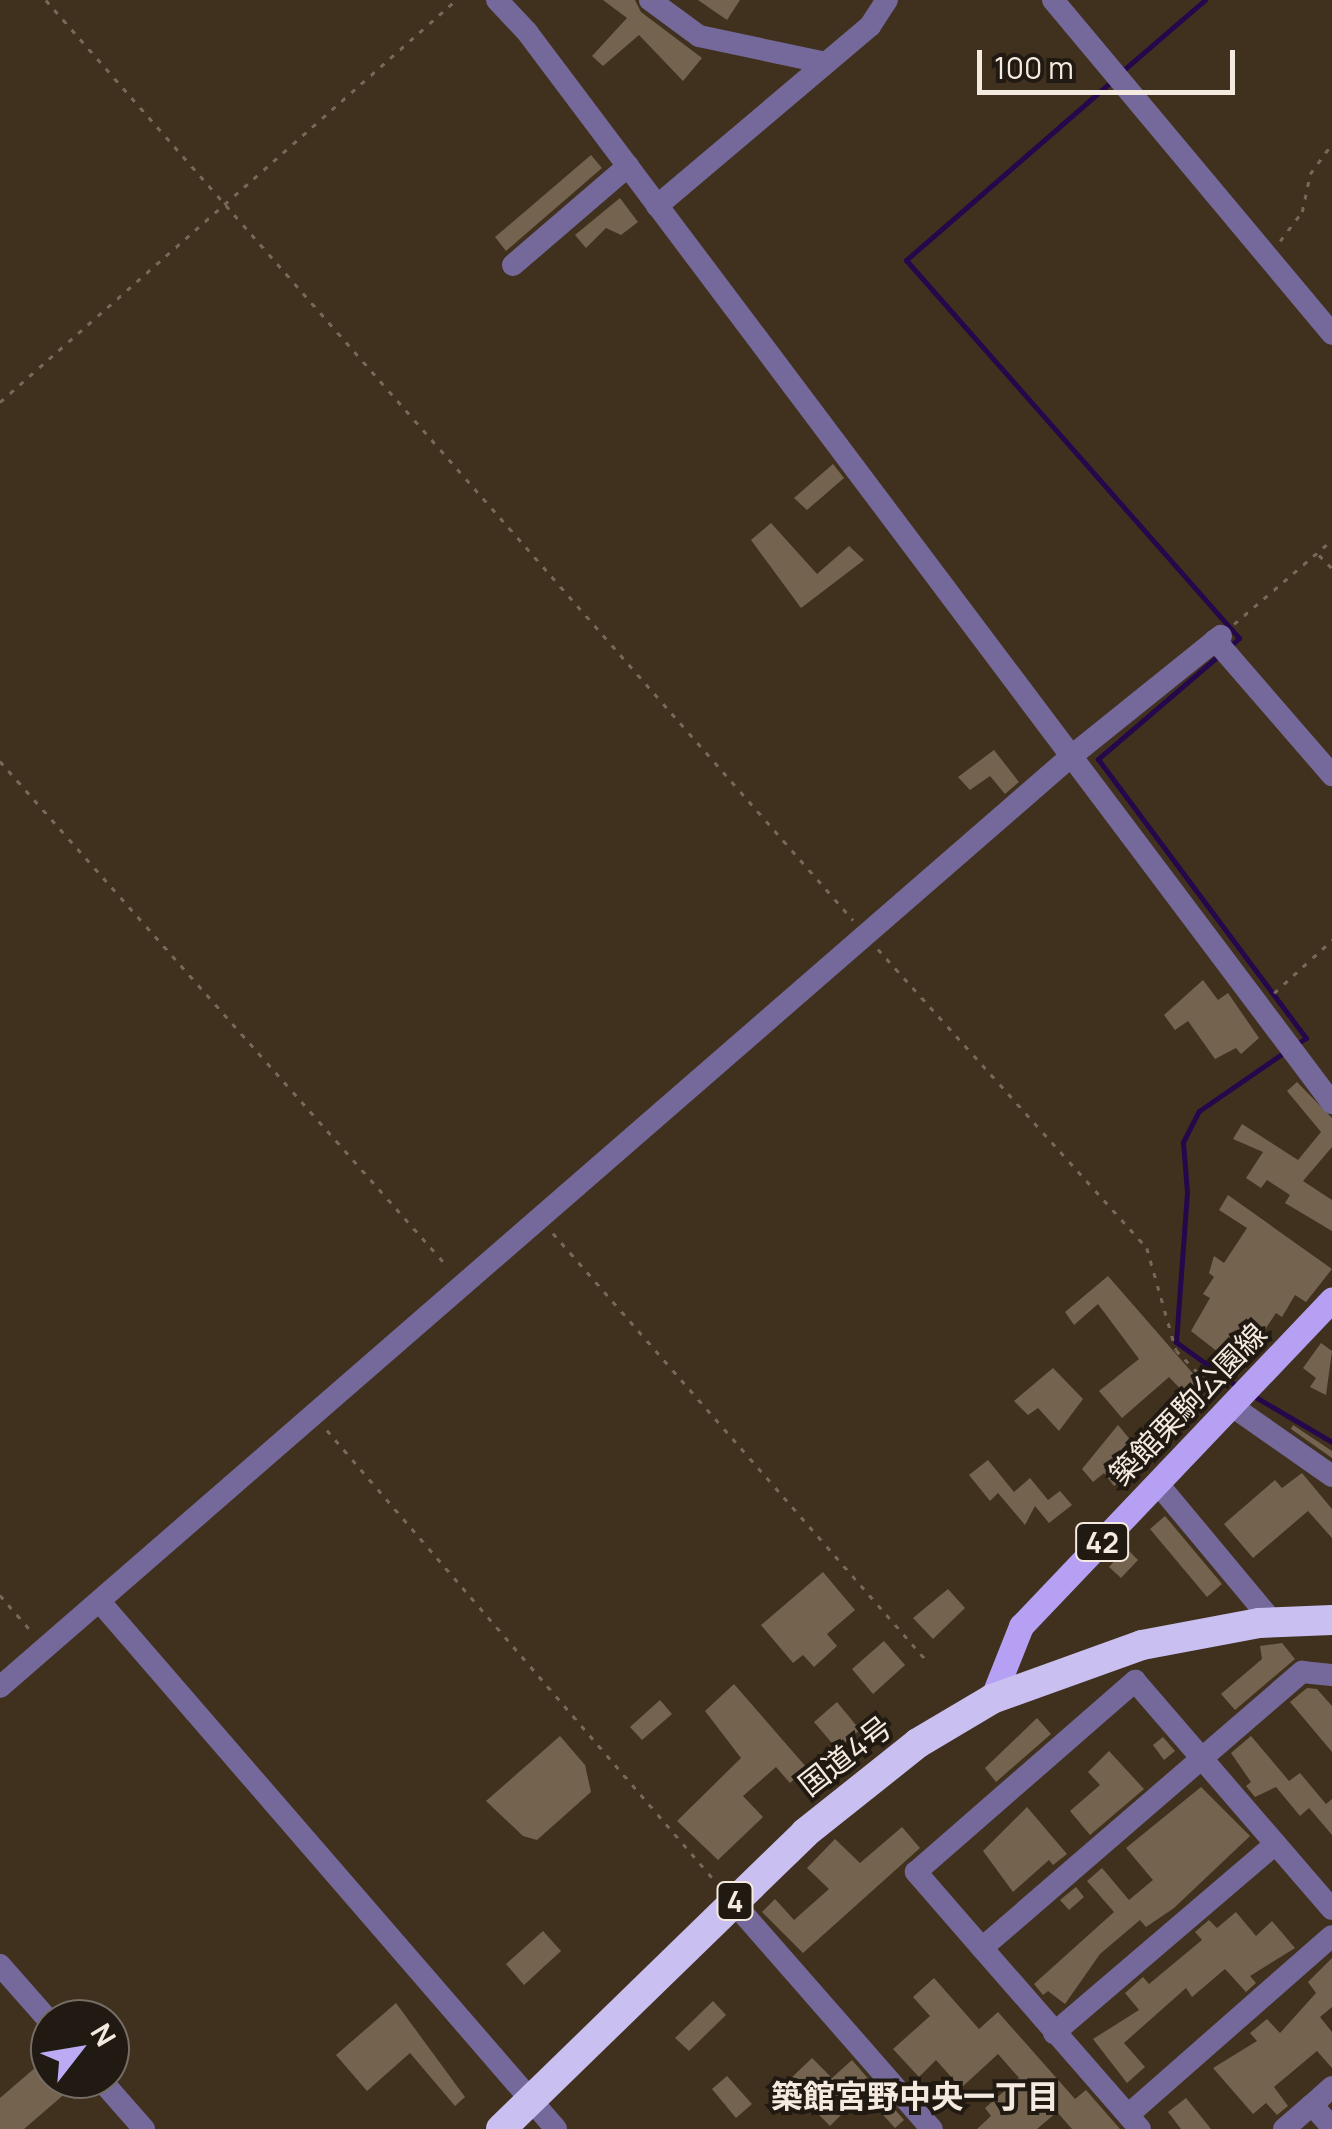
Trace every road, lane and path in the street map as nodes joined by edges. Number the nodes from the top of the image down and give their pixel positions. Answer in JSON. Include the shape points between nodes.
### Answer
{"nodes":[{"id":1,"x":46,"y":0,"type":"edge"},
{"id":2,"x":456,"y":0,"type":"edge"},
{"id":3,"x":497,"y":0,"type":"edge"},
{"id":4,"x":650,"y":0,"type":"edge"},
{"id":5,"x":887,"y":0,"type":"edge"},
{"id":6,"x":1052,"y":0,"type":"edge"},
{"id":7,"x":826,"y":64,"type":"junction"},
{"id":8,"x":1332,"y":144,"type":"edge"},
{"id":9,"x":628,"y":166,"type":"junction"},
{"id":10,"x":224,"y":206,"type":"junction"},
{"id":11,"x":657,"y":206,"type":"junction"},
{"id":12,"x":1264,"y":256,"type":"junction"},
{"id":13,"x":513,"y":265,"type":"dead end"},
{"id":14,"x":1332,"y":334,"type":"edge"},
{"id":15,"x":0,"y":402,"type":"edge"},
{"id":16,"x":1332,"y":540,"type":"edge"},
{"id":17,"x":1318,"y":553,"type":"junction"},
{"id":18,"x":1332,"y":568,"type":"edge"},
{"id":19,"x":1225,"y":640,"type":"junction"},
{"id":20,"x":1069,"y":758,"type":"junction"},
{"id":21,"x":0,"y":761,"type":"edge"},
{"id":22,"x":1332,"y":776,"type":"edge"},
{"id":23,"x":869,"y":938,"type":"junction"},
{"id":24,"x":1332,"y":940,"type":"edge"},
{"id":25,"x":1282,"y":984,"type":"dead end"},
{"id":26,"x":1332,"y":1102,"type":"edge"},
{"id":27,"x":542,"y":1221,"type":"junction"},
{"id":28,"x":466,"y":1287,"type":"junction"},
{"id":29,"x":1332,"y":1299,"type":"edge"},
{"id":30,"x":1241,"y":1396,"type":"junction"},
{"id":31,"x":316,"y":1418,"type":"junction"},
{"id":32,"x":1332,"y":1476,"type":"edge"},
{"id":33,"x":1158,"y":1484,"type":"junction"},
{"id":34,"x":0,"y":1595,"type":"edge"},
{"id":35,"x":100,"y":1602,"type":"junction"},
{"id":36,"x":1332,"y":1620,"type":"edge"},
{"id":37,"x":1273,"y":1622,"type":"junction"},
{"id":38,"x":46,"y":1648,"type":"junction"},
{"id":39,"x":927,"y":1661,"type":"dead end"},
{"id":40,"x":1332,"y":1675,"type":"edge"},
{"id":41,"x":0,"y":1688,"type":"edge"},
{"id":42,"x":992,"y":1700,"type":"junction"},
{"id":43,"x":1201,"y":1758,"type":"junction"},
{"id":44,"x":1275,"y":1844,"type":"junction"},
{"id":45,"x":733,"y":1902,"type":"junction"},
{"id":46,"x":1332,"y":1910,"type":"edge"},
{"id":47,"x":1332,"y":1936,"type":"edge"},
{"id":48,"x":982,"y":1948,"type":"junction"},
{"id":49,"x":0,"y":1965,"type":"edge"},
{"id":50,"x":30,"y":1999,"type":"edge"},
{"id":51,"x":1054,"y":2032,"type":"junction"},
{"id":52,"x":1332,"y":2088,"type":"edge"},
{"id":53,"x":118,"y":2099,"type":"edge"},
{"id":54,"x":530,"y":2100,"type":"junction"},
{"id":55,"x":1312,"y":2105,"type":"junction"},
{"id":56,"x":1134,"y":2122,"type":"edge"},
{"id":57,"x":1332,"y":2127,"type":"edge"},
{"id":58,"x":144,"y":2129,"type":"edge"},
{"id":59,"x":500,"y":2129,"type":"edge"},
{"id":60,"x":556,"y":2129,"type":"edge"},
{"id":61,"x":932,"y":2129,"type":"edge"},
{"id":62,"x":1284,"y":2129,"type":"edge"}],
"edges":[{"from":1,"to":10,"type":"path"},
{"from":2,"to":10,"type":"path"},
{"from":3,"to":9,"type":"street"},
{"from":4,"to":7,"type":"street","via":[[699,36]]},
{"from":5,"to":7,"type":"street","via":[[870,26]]},
{"from":6,"to":12,"type":"street"},
{"from":7,"to":11,"type":"street"},
{"from":8,"to":12,"type":"path","via":[[1310,174],[1293,228]]},
{"from":9,"to":11,"type":"street"},
{"from":9,"to":13,"type":"street"},
{"from":10,"to":15,"type":"path"},
{"from":10,"to":23,"type":"path"},
{"from":11,"to":20,"type":"street"},
{"from":12,"to":14,"type":"street"},
{"from":16,"to":17,"type":"path"},
{"from":17,"to":18,"type":"path"},
{"from":17,"to":19,"type":"path"},
{"from":19,"to":20,"type":"street"},
{"from":19,"to":22,"type":"street"},
{"from":20,"to":23,"type":"street"},
{"from":20,"to":26,"type":"street"},
{"from":21,"to":28,"type":"path"},
{"from":23,"to":27,"type":"street"},
{"from":23,"to":30,"type":"path","via":[[1147,1248],[1176,1350]]},
{"from":24,"to":25,"type":"path"},
{"from":27,"to":28,"type":"street"},
{"from":27,"to":39,"type":"path"},
{"from":28,"to":31,"type":"street"},
{"from":29,"to":30,"type":"main road","name":"築館栗駒公園線","number":"42"},
{"from":30,"to":32,"type":"street"},
{"from":30,"to":33,"type":"main road","name":"築館栗駒公園線","number":"42"},
{"from":31,"to":35,"type":"street"},
{"from":31,"to":45,"type":"path"},
{"from":33,"to":37,"type":"street"},
{"from":33,"to":42,"type":"main road","name":"築館栗駒公園線","number":"42","via":[[1021,1626],[1009,1642]]},
{"from":34,"to":38,"type":"path"},
{"from":35,"to":38,"type":"street"},
{"from":35,"to":54,"type":"street"},
{"from":36,"to":37,"type":"highway","name":"国道4号","number":"4"},
{"from":37,"to":42,"type":"highway","name":"国道4号","number":"4","via":[[1142,1645]]},
{"from":38,"to":41,"type":"street"},
{"from":40,"to":43,"type":"street","via":[[1302,1672]]},
{"from":42,"to":45,"type":"highway","name":"国道4号","number":"4","via":[[862,1784]]},
{"from":43,"to":44,"type":"street"},
{"from":43,"to":48,"type":"street"},
{"from":43,"to":48,"type":"street","via":[[1135,1681],[1120,1694],[916,1872]]},
{"from":44,"to":46,"type":"street"},
{"from":44,"to":51,"type":"street"},
{"from":45,"to":54,"type":"highway","name":"国道4号","number":"4"},
{"from":45,"to":61,"type":"street"},
{"from":47,"to":56,"type":"street"},
{"from":48,"to":51,"type":"street"},
{"from":49,"to":50,"type":"street"},
{"from":51,"to":56,"type":"street"},
{"from":52,"to":55,"type":"street"},
{"from":53,"to":58,"type":"street"},
{"from":54,"to":59,"type":"highway","name":"国道4号","number":"4"},
{"from":54,"to":60,"type":"street"},
{"from":55,"to":57,"type":"street"},
{"from":55,"to":62,"type":"street"}]}
